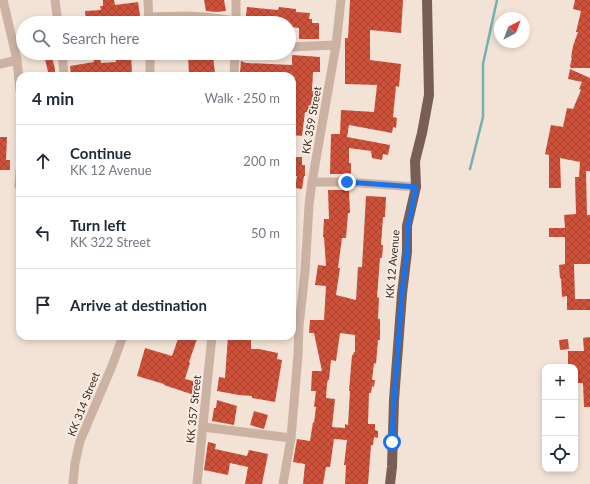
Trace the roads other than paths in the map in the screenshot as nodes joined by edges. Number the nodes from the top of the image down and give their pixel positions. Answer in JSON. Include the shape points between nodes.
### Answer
{"nodes":[{"id":1,"x":3,"y":0,"type":"edge"},
{"id":2,"x":55,"y":0,"type":"edge"},
{"id":3,"x":148,"y":0,"type":"edge"},
{"id":4,"x":236,"y":0,"type":"edge"},
{"id":5,"x":341,"y":0,"type":"edge"},
{"id":6,"x":427,"y":0,"type":"edge"},
{"id":7,"x":57,"y":16,"type":"edge"},
{"id":8,"x":149,"y":16,"type":"edge"},
{"id":9,"x":236,"y":16,"type":"edge"},
{"id":10,"x":336,"y":45,"type":"junction"},
{"id":11,"x":296,"y":47,"type":"edge"},
{"id":12,"x":16,"y":56,"type":"edge"},
{"id":13,"x":17,"y":60,"type":"joint"},
{"id":14,"x":63,"y":60,"type":"edge"},
{"id":15,"x":150,"y":60,"type":"edge"},
{"id":16,"x":235,"y":60,"type":"edge"},
{"id":17,"x":0,"y":64,"type":"edge"},
{"id":18,"x":18,"y":72,"type":"edge"},
{"id":19,"x":64,"y":72,"type":"edge"},
{"id":20,"x":150,"y":72,"type":"edge"},
{"id":21,"x":234,"y":72,"type":"edge"},
{"id":22,"x":312,"y":182,"type":"junction"},
{"id":23,"x":416,"y":187,"type":"junction"},
{"id":24,"x":122,"y":340,"type":"edge"},
{"id":25,"x":212,"y":340,"type":"edge"},
{"id":26,"x":203,"y":427,"type":"junction"},
{"id":27,"x":291,"y":438,"type":"junction"},
{"id":28,"x":73,"y":484,"type":"edge"},
{"id":29,"x":197,"y":484,"type":"edge"},
{"id":30,"x":283,"y":484,"type":"edge"},
{"id":31,"x":390,"y":484,"type":"edge"}],
"edges":[{"from":1,"to":12,"type":"street"},
{"from":2,"to":7,"type":"street"},
{"from":3,"to":8,"type":"street"},
{"from":4,"to":9,"type":"street"},
{"from":5,"to":10,"type":"street","name":"KK 359 Street"},
{"from":6,"to":23,"type":"main road","name":"KK 12 Avenue","via":[[429,95],[415,160]]},
{"from":10,"to":11,"type":"street"},
{"from":10,"to":22,"type":"street","name":"KK 359 Street"},
{"from":13,"to":17,"type":"street"},
{"from":13,"to":18,"type":"street"},
{"from":14,"to":19,"type":"street"},
{"from":15,"to":20,"type":"street"},
{"from":16,"to":21,"type":"street"},
{"from":22,"to":23,"type":"street"},
{"from":22,"to":27,"type":"street","name":"KK 359 Street"},
{"from":23,"to":31,"type":"main road","name":"KK 12 Avenue","via":[[408,226],[402,294]]},
{"from":24,"to":28,"type":"street","name":"KK 314 Street","via":[[80,441]]},
{"from":25,"to":26,"type":"street","name":"KK 357 Street"},
{"from":26,"to":27,"type":"street"},
{"from":26,"to":29,"type":"street","name":"KK 357 Street"},
{"from":27,"to":30,"type":"street","name":"KK 359 Street"}]}
